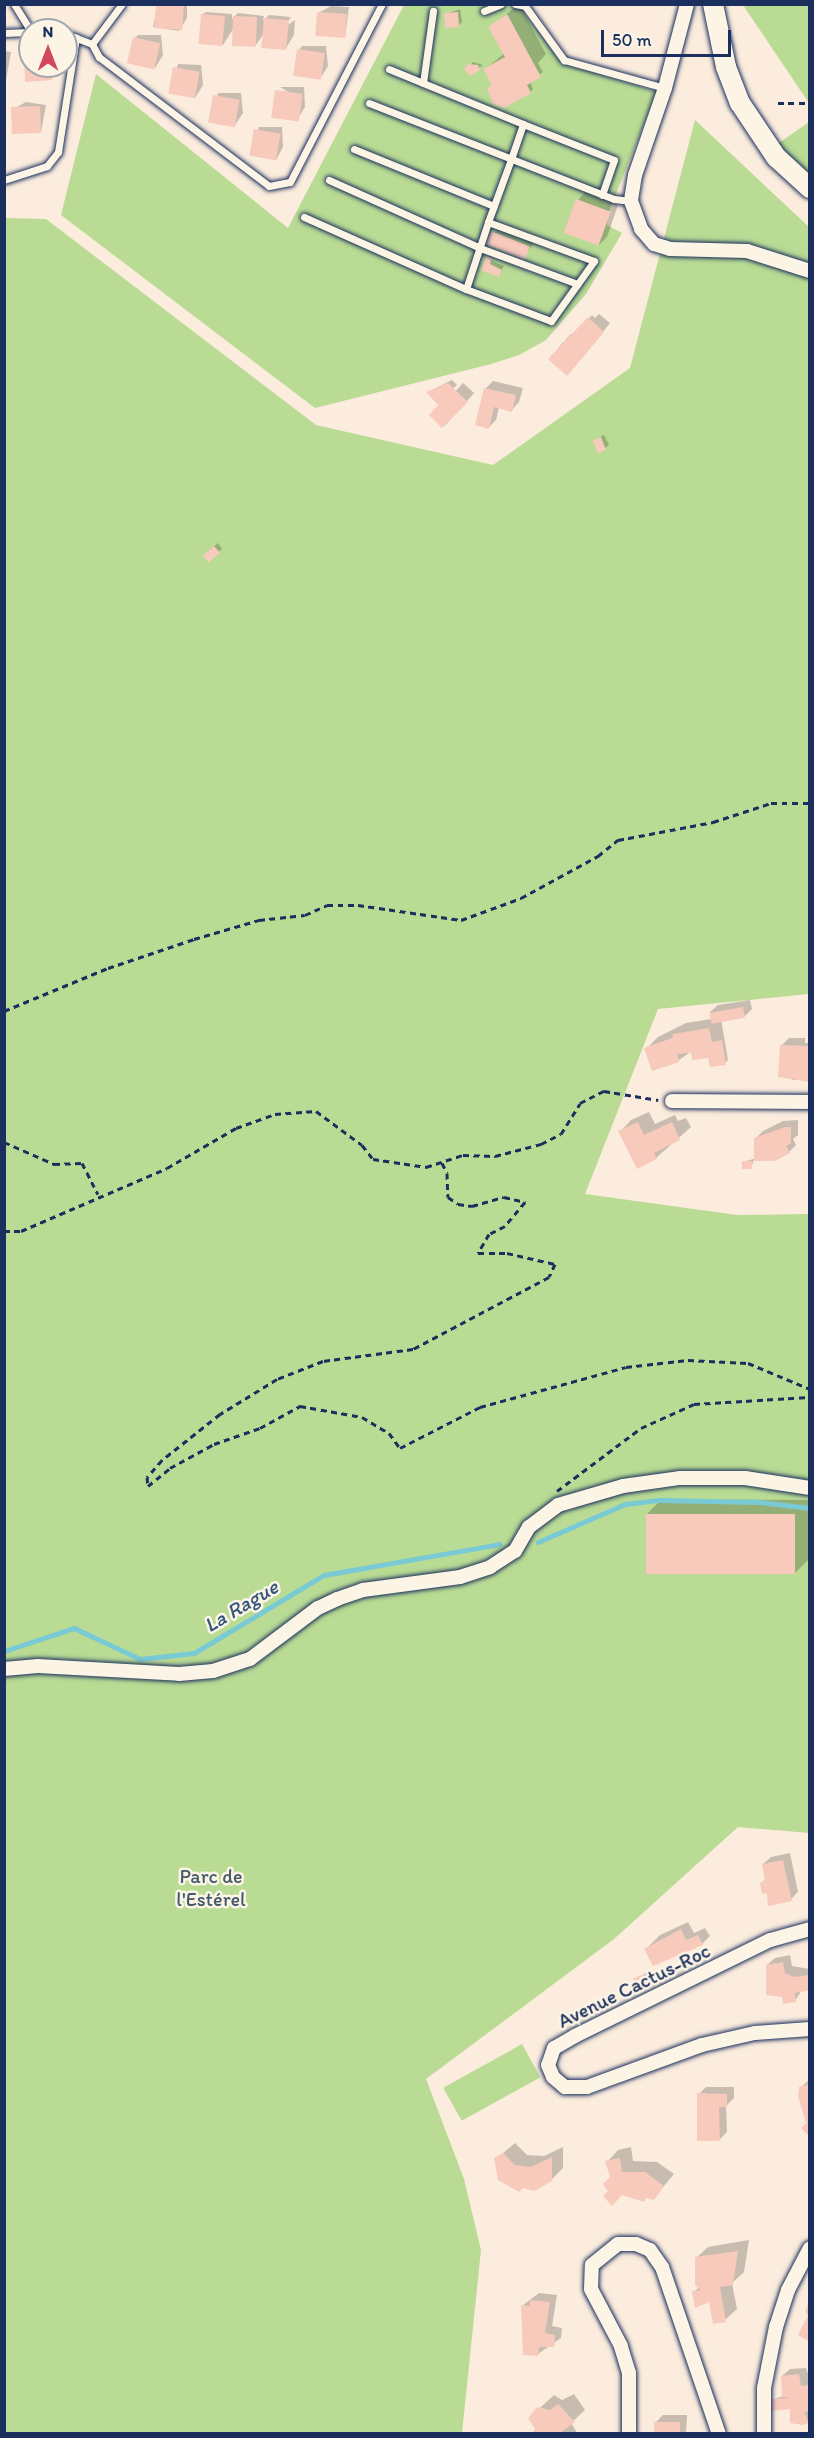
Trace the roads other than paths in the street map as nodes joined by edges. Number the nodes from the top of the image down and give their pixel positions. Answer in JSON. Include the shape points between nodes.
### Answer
{"nodes":[{"id":1,"x":14,"y":4,"type":"edge"},
{"id":2,"x":122,"y":4,"type":"edge"},
{"id":3,"x":382,"y":4,"type":"edge"},
{"id":4,"x":501,"y":4,"type":"edge"},
{"id":5,"x":515,"y":4,"type":"edge"},
{"id":6,"x":687,"y":4,"type":"edge"},
{"id":7,"x":713,"y":4,"type":"edge"},
{"id":8,"x":433,"y":11,"type":"dead end"},
{"id":9,"x":484,"y":11,"type":"dead end"},
{"id":10,"x":22,"y":18,"type":"edge"},
{"id":11,"x":78,"y":38,"type":"edge"},
{"id":12,"x":92,"y":44,"type":"junction"},
{"id":13,"x":389,"y":69,"type":"dead end"},
{"id":14,"x":70,"y":78,"type":"edge"},
{"id":15,"x":423,"y":83,"type":"junction"},
{"id":16,"x":665,"y":88,"type":"junction"},
{"id":17,"x":369,"y":103,"type":"dead end"},
{"id":18,"x":523,"y":124,"type":"junction"},
{"id":19,"x":354,"y":149,"type":"dead end"},
{"id":20,"x":511,"y":159,"type":"junction"},
{"id":21,"x":4,"y":180,"type":"edge"},
{"id":22,"x":329,"y":180,"type":"dead end"},
{"id":23,"x":810,"y":188,"type":"edge"},
{"id":24,"x":602,"y":195,"type":"junction"},
{"id":25,"x":631,"y":201,"type":"junction"},
{"id":26,"x":494,"y":206,"type":"junction"},
{"id":27,"x":304,"y":217,"type":"dead end"},
{"id":28,"x":489,"y":222,"type":"junction"},
{"id":29,"x":480,"y":248,"type":"junction"},
{"id":30,"x":810,"y":271,"type":"edge"},
{"id":31,"x":578,"y":284,"type":"junction"},
{"id":32,"x":466,"y":289,"type":"junction"},
{"id":33,"x":672,"y":1101,"type":"road end"},
{"id":34,"x":810,"y":1102,"type":"edge"},
{"id":35,"x":810,"y":1488,"type":"edge"},
{"id":36,"x":4,"y":1669,"type":"edge"},
{"id":37,"x":810,"y":1929,"type":"edge"},
{"id":38,"x":810,"y":2029,"type":"edge"},
{"id":39,"x":810,"y":2248,"type":"edge"},
{"id":40,"x":628,"y":2433,"type":"edge"},
{"id":41,"x":719,"y":2433,"type":"edge"},
{"id":42,"x":764,"y":2433,"type":"edge"}],
"edges":[{"from":1,"to":10,"type":"lane"},
{"from":2,"to":12,"type":"lane"},
{"from":3,"to":12,"type":"lane","via":[[290,182],[269,186],[99,57]]},
{"from":4,"to":9,"type":"lane"},
{"from":5,"to":16,"type":"lane","via":[[525,6],[564,60]]},
{"from":6,"to":16,"type":"street"},
{"from":7,"to":23,"type":"main road","via":[[726,67],[740,103],[776,157]]},
{"from":8,"to":15,"type":"lane"},
{"from":11,"to":12,"type":"lane"},
{"from":13,"to":15,"type":"lane"},
{"from":14,"to":21,"type":"lane","via":[[58,152],[47,166]]},
{"from":15,"to":18,"type":"lane"},
{"from":16,"to":25,"type":"street","via":[[635,175]]},
{"from":17,"to":20,"type":"lane"},
{"from":18,"to":20,"type":"lane"},
{"from":18,"to":24,"type":"lane","via":[[614,160]]},
{"from":19,"to":26,"type":"lane"},
{"from":20,"to":24,"type":"lane"},
{"from":20,"to":26,"type":"lane"},
{"from":22,"to":29,"type":"lane"},
{"from":24,"to":25,"type":"lane"},
{"from":25,"to":30,"type":"street","via":[[641,229],[654,244],[670,249],[747,251]]},
{"from":26,"to":28,"type":"lane"},
{"from":27,"to":32,"type":"lane"},
{"from":28,"to":29,"type":"lane"},
{"from":28,"to":31,"type":"lane","via":[[594,261]]},
{"from":29,"to":31,"type":"lane"},
{"from":29,"to":32,"type":"lane"},
{"from":31,"to":32,"type":"lane","via":[[551,321]]},
{"from":33,"to":34,"type":"street"},
{"from":35,"to":36,"type":"street","via":[[745,1478],[680,1478],[623,1486],[558,1504],[529,1527],[515,1551],[490,1568],[460,1577],[363,1590],[337,1599],[249,1659],[213,1671],[179,1674],[38,1666]]},
{"from":37,"to":38,"type":"street","name":"Avenue Cactus-Roc","via":[[770,1940],[575,2036],[554,2048],[548,2066],[553,2077],[565,2087],[587,2087],[702,2045],[755,2033]]},
{"from":39,"to":42,"type":"street","via":[[788,2290],[776,2327],[764,2388]]},
{"from":40,"to":41,"type":"street","via":[[629,2373],[621,2346],[591,2289],[592,2265],[618,2244],[636,2244],[650,2250],[662,2266]]}]}
